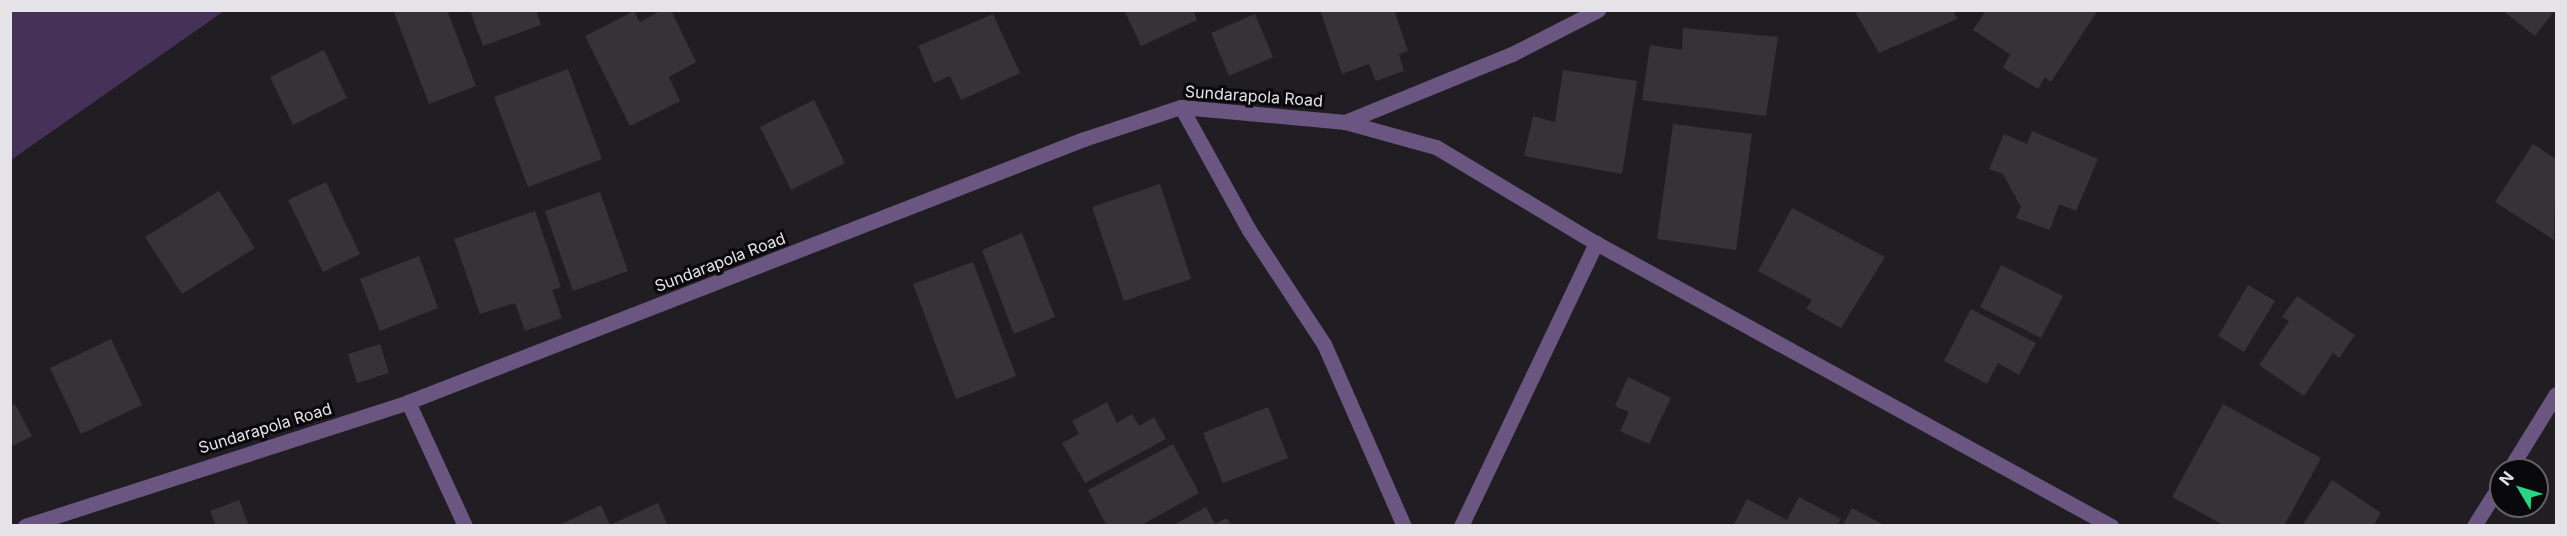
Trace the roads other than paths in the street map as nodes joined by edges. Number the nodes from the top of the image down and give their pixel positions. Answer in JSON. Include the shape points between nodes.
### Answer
{"nodes":[{"id":1,"x":1598,"y":10,"type":"edge"},
{"id":2,"x":1181,"y":106,"type":"junction"},
{"id":3,"x":1346,"y":122,"type":"junction"},
{"id":4,"x":1596,"y":243,"type":"junction"},
{"id":5,"x":2556,"y":394,"type":"edge"},
{"id":6,"x":408,"y":402,"type":"junction"},
{"id":7,"x":2516,"y":458,"type":"edge"},
{"id":8,"x":2489,"y":502,"type":"edge"},
{"id":9,"x":25,"y":525,"type":"edge"},
{"id":10,"x":465,"y":525,"type":"edge"},
{"id":11,"x":1404,"y":525,"type":"edge"},
{"id":12,"x":1461,"y":525,"type":"edge"},
{"id":13,"x":2108,"y":525,"type":"edge"},
{"id":14,"x":2474,"y":525,"type":"edge"}],
"edges":[{"from":1,"to":3,"type":"street","via":[[1512,54]]},
{"from":2,"to":3,"type":"street","name":"Sundarapola Road"},
{"from":2,"to":6,"type":"street","name":"Sundarapola Road","via":[[1084,139]]},
{"from":2,"to":11,"type":"street","via":[[1249,230],[1324,344]]},
{"from":3,"to":4,"type":"street","name":"Sundarapola Road","via":[[1436,147]]},
{"from":4,"to":12,"type":"street"},
{"from":4,"to":13,"type":"street","name":"Sundarapola Road"},
{"from":5,"to":7,"type":"street"},
{"from":6,"to":9,"type":"street","name":"Sundarapola Road"},
{"from":6,"to":10,"type":"street"},
{"from":8,"to":14,"type":"street"}]}
